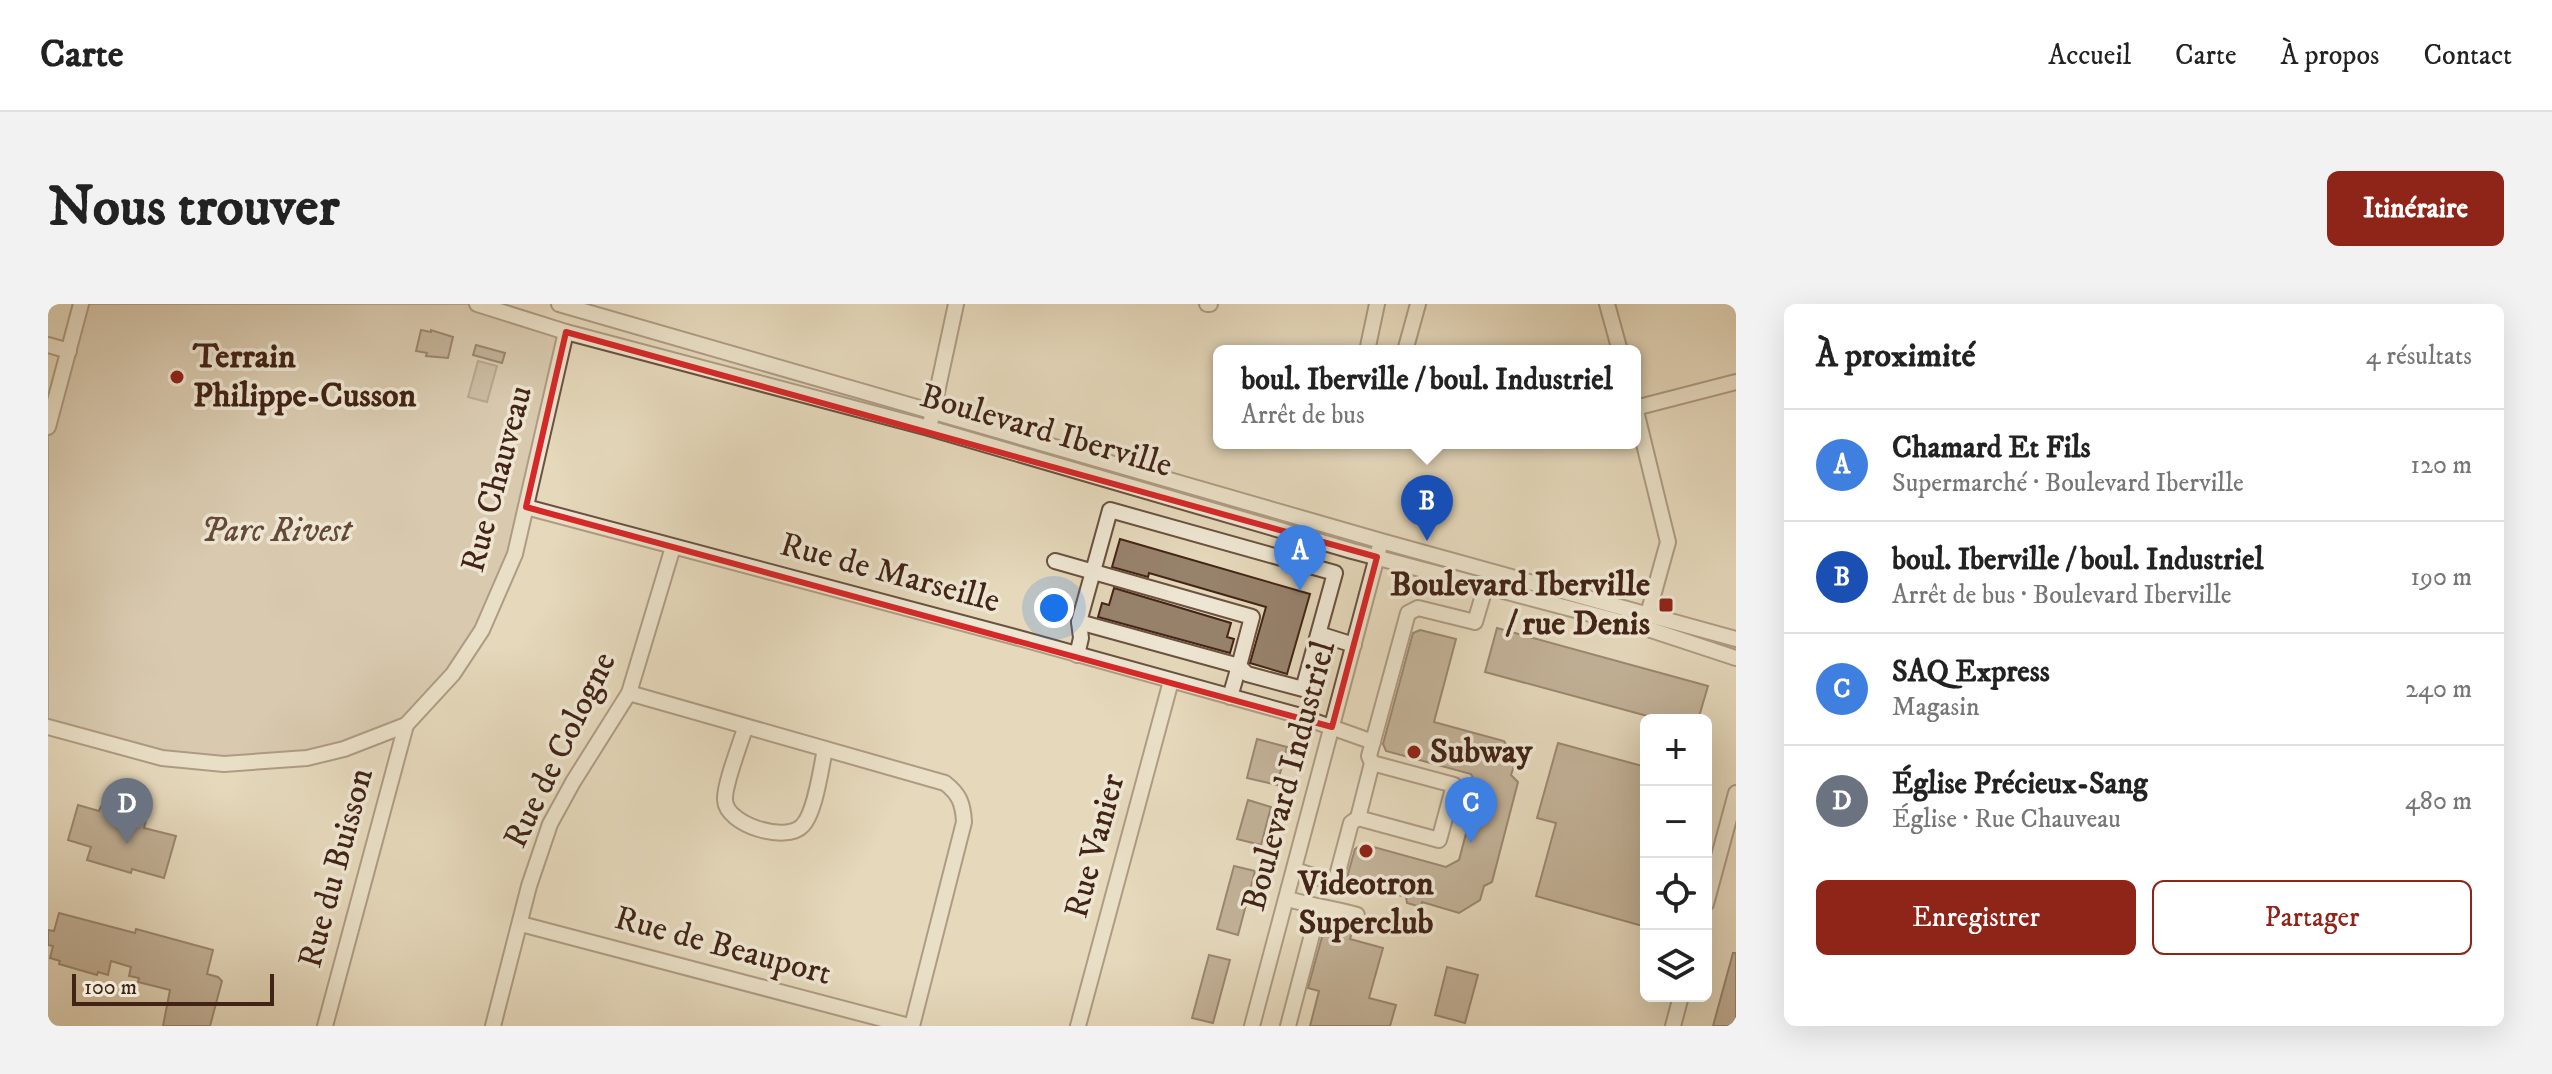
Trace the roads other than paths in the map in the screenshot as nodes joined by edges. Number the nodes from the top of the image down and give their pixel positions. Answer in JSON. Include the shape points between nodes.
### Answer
{"nodes":[{"id":1,"x":81,"y":304,"type":"edge"},
{"id":2,"x":477,"y":304,"type":"edge"},
{"id":3,"x":559,"y":304,"type":"edge"},
{"id":4,"x":956,"y":304,"type":"edge"},
{"id":5,"x":1377,"y":304,"type":"edge"},
{"id":6,"x":1418,"y":304,"type":"edge"},
{"id":7,"x":1607,"y":304,"type":"edge"},
{"id":8,"x":509,"y":308,"type":"edge"},
{"id":9,"x":566,"y":332,"type":"junction"},
{"id":10,"x":48,"y":345,"type":"edge"},
{"id":11,"x":1368,"y":345,"type":"edge"},
{"id":12,"x":1407,"y":345,"type":"edge"},
{"id":13,"x":1618,"y":345,"type":"edge"},
{"id":14,"x":69,"y":351,"type":"junction"},
{"id":15,"x":1736,"y":382,"type":"edge"},
{"id":16,"x":1641,"y":406,"type":"edge"},
{"id":17,"x":934,"y":411,"type":"junction"},
{"id":18,"x":48,"y":427,"type":"edge"},
{"id":19,"x":929,"y":428,"type":"junction"},
{"id":20,"x":1641,"y":432,"type":"edge"},
{"id":21,"x":1155,"y":474,"type":"junction"},
{"id":22,"x":1151,"y":491,"type":"junction"},
{"id":23,"x":526,"y":507,"type":"junction"},
{"id":24,"x":1143,"y":519,"type":"junction"},
{"id":25,"x":1381,"y":541,"type":"junction"},
{"id":26,"x":673,"y":547,"type":"junction"},
{"id":27,"x":1377,"y":557,"type":"junction"},
{"id":28,"x":1055,"y":561,"type":"dead end"},
{"id":29,"x":1093,"y":572,"type":"junction"},
{"id":30,"x":1486,"y":585,"type":"junction"},
{"id":31,"x":1648,"y":614,"type":"junction"},
{"id":32,"x":1079,"y":622,"type":"junction"},
{"id":33,"x":1319,"y":634,"type":"junction"},
{"id":34,"x":1736,"y":639,"type":"edge"},
{"id":35,"x":1354,"y":645,"type":"junction"},
{"id":36,"x":1077,"y":655,"type":"junction"},
{"id":37,"x":1736,"y":658,"type":"edge"},
{"id":38,"x":1239,"y":666,"type":"junction"},
{"id":39,"x":1171,"y":681,"type":"junction"},
{"id":40,"x":629,"y":693,"type":"junction"},
{"id":41,"x":1230,"y":697,"type":"junction"},
{"id":42,"x":406,"y":725,"type":"junction"},
{"id":43,"x":48,"y":727,"type":"edge"},
{"id":44,"x":1332,"y":727,"type":"junction"},
{"id":45,"x":745,"y":728,"type":"junction"},
{"id":46,"x":1373,"y":742,"type":"junction"},
{"id":47,"x":825,"y":749,"type":"junction"},
{"id":48,"x":1372,"y":763,"type":"junction"},
{"id":49,"x":1736,"y":793,"type":"edge"},
{"id":50,"x":1358,"y":818,"type":"junction"},
{"id":51,"x":1295,"y":870,"type":"junction"},
{"id":52,"x":1712,"y":882,"type":"edge"},
{"id":53,"x":1288,"y":899,"type":"junction"},
{"id":54,"x":1319,"y":908,"type":"junction"},
{"id":55,"x":1357,"y":915,"type":"dead end"},
{"id":56,"x":521,"y":924,"type":"junction"},
{"id":57,"x":1679,"y":1002,"type":"edge"},
{"id":58,"x":325,"y":1026,"type":"edge"},
{"id":59,"x":493,"y":1026,"type":"edge"},
{"id":60,"x":911,"y":1026,"type":"edge"},
{"id":61,"x":1078,"y":1026,"type":"edge"},
{"id":62,"x":1252,"y":1026,"type":"edge"},
{"id":63,"x":1288,"y":1026,"type":"edge"},
{"id":64,"x":1673,"y":1026,"type":"edge"}],
"edges":[{"from":1,"to":14,"type":"street"},
{"from":2,"to":8,"type":"street","name":"Boulevard Iberville"},
{"from":3,"to":17,"type":"street","name":"Boulevard Iberville"},
{"from":4,"to":17,"type":"street"},
{"from":5,"to":11,"type":"street"},
{"from":6,"to":12,"type":"street"},
{"from":7,"to":13,"type":"street"},
{"from":8,"to":9,"type":"street","name":"Boulevard Iberville"},
{"from":9,"to":19,"type":"street","name":"Boulevard Iberville"},
{"from":9,"to":23,"type":"street","name":"Rue Chauveau"},
{"from":10,"to":14,"type":"street"},
{"from":14,"to":18,"type":"street"},
{"from":15,"to":16,"type":"street"},
{"from":17,"to":19,"type":"street"},
{"from":17,"to":21,"type":"street","name":"Boulevard Iberville"},
{"from":19,"to":22,"type":"street","name":"Boulevard Iberville"},
{"from":20,"to":31,"type":"street","via":[[1668,542]]},
{"from":21,"to":22,"type":"street"},
{"from":21,"to":25,"type":"street","name":"Boulevard Iberville"},
{"from":22,"to":24,"type":"street"},
{"from":22,"to":27,"type":"street","name":"Boulevard Iberville"},
{"from":23,"to":26,"type":"street","name":"Rue de Marseille"},
{"from":23,"to":42,"type":"street","name":"Rue Chauveau","via":[[515,554],[482,630],[453,674]]},
{"from":24,"to":29,"type":"street","via":[[1110,510]]},
{"from":24,"to":33,"type":"street","via":[[1335,573]]},
{"from":25,"to":27,"type":"street","name":"Boulevard Industriel"},
{"from":25,"to":31,"type":"street","name":"Boulevard Iberville"},
{"from":26,"to":36,"type":"street","name":"Rue de Marseille"},
{"from":26,"to":40,"type":"street","name":"Rue de Cologne"},
{"from":27,"to":30,"type":"street","name":"Boulevard Iberville"},
{"from":27,"to":35,"type":"street","name":"Boulevard Industriel"},
{"from":28,"to":29,"type":"street"},
{"from":29,"to":32,"type":"street"},
{"from":29,"to":38,"type":"street","via":[[1252,617]]},
{"from":30,"to":37,"type":"street","name":"Boulevard Iberville"},
{"from":30,"to":46,"type":"street","via":[[1475,622],[1418,608],[1408,613]]},
{"from":31,"to":34,"type":"street","name":"Boulevard Iberville"},
{"from":32,"to":36,"type":"street"},
{"from":32,"to":38,"type":"street"},
{"from":33,"to":35,"type":"street"},
{"from":33,"to":38,"type":"street","via":[[1303,689],[1247,674]]},
{"from":35,"to":44,"type":"street","name":"Boulevard Industriel"},
{"from":36,"to":39,"type":"street","name":"Rue de Marseille"},
{"from":38,"to":41,"type":"street"},
{"from":39,"to":41,"type":"street","name":"Rue de Marseille"},
{"from":39,"to":61,"type":"street","name":"Rue Vanier"},
{"from":40,"to":45,"type":"street"},
{"from":40,"to":56,"type":"street","name":"Rue de Cologne","via":[[550,824]]},
{"from":41,"to":44,"type":"street","name":"Rue de Marseille"},
{"from":42,"to":43,"type":"street","name":"Rue Chauveau","via":[[307,758],[224,764],[162,758]]},
{"from":42,"to":58,"type":"street","name":"Rue du Buisson"},
{"from":44,"to":46,"type":"street","name":"Rue de Marseille"},
{"from":44,"to":51,"type":"street","name":"Boulevard Industriel"},
{"from":45,"to":47,"type":"street"},
{"from":45,"to":47,"type":"street","via":[[725,800],[730,813],[745,825],[779,834],[804,825]]},
{"from":46,"to":48,"type":"street"},
{"from":47,"to":60,"type":"street","via":[[945,783],[963,804],[964,822]]},
{"from":48,"to":50,"type":"street"},
{"from":48,"to":50,"type":"street","via":[[1454,785],[1439,840]]},
{"from":49,"to":52,"type":"street"},
{"from":50,"to":51,"type":"street","via":[[1351,823],[1335,883]]},
{"from":51,"to":53,"type":"street","name":"Boulevard Industriel"},
{"from":53,"to":54,"type":"street"},
{"from":53,"to":62,"type":"street","name":"Boulevard Industriel"},
{"from":54,"to":55,"type":"street"},
{"from":54,"to":63,"type":"street"},
{"from":56,"to":59,"type":"street","name":"Rue de Cologne"},
{"from":56,"to":60,"type":"street","name":"Rue de Beauport"},
{"from":57,"to":64,"type":"street"}]}
